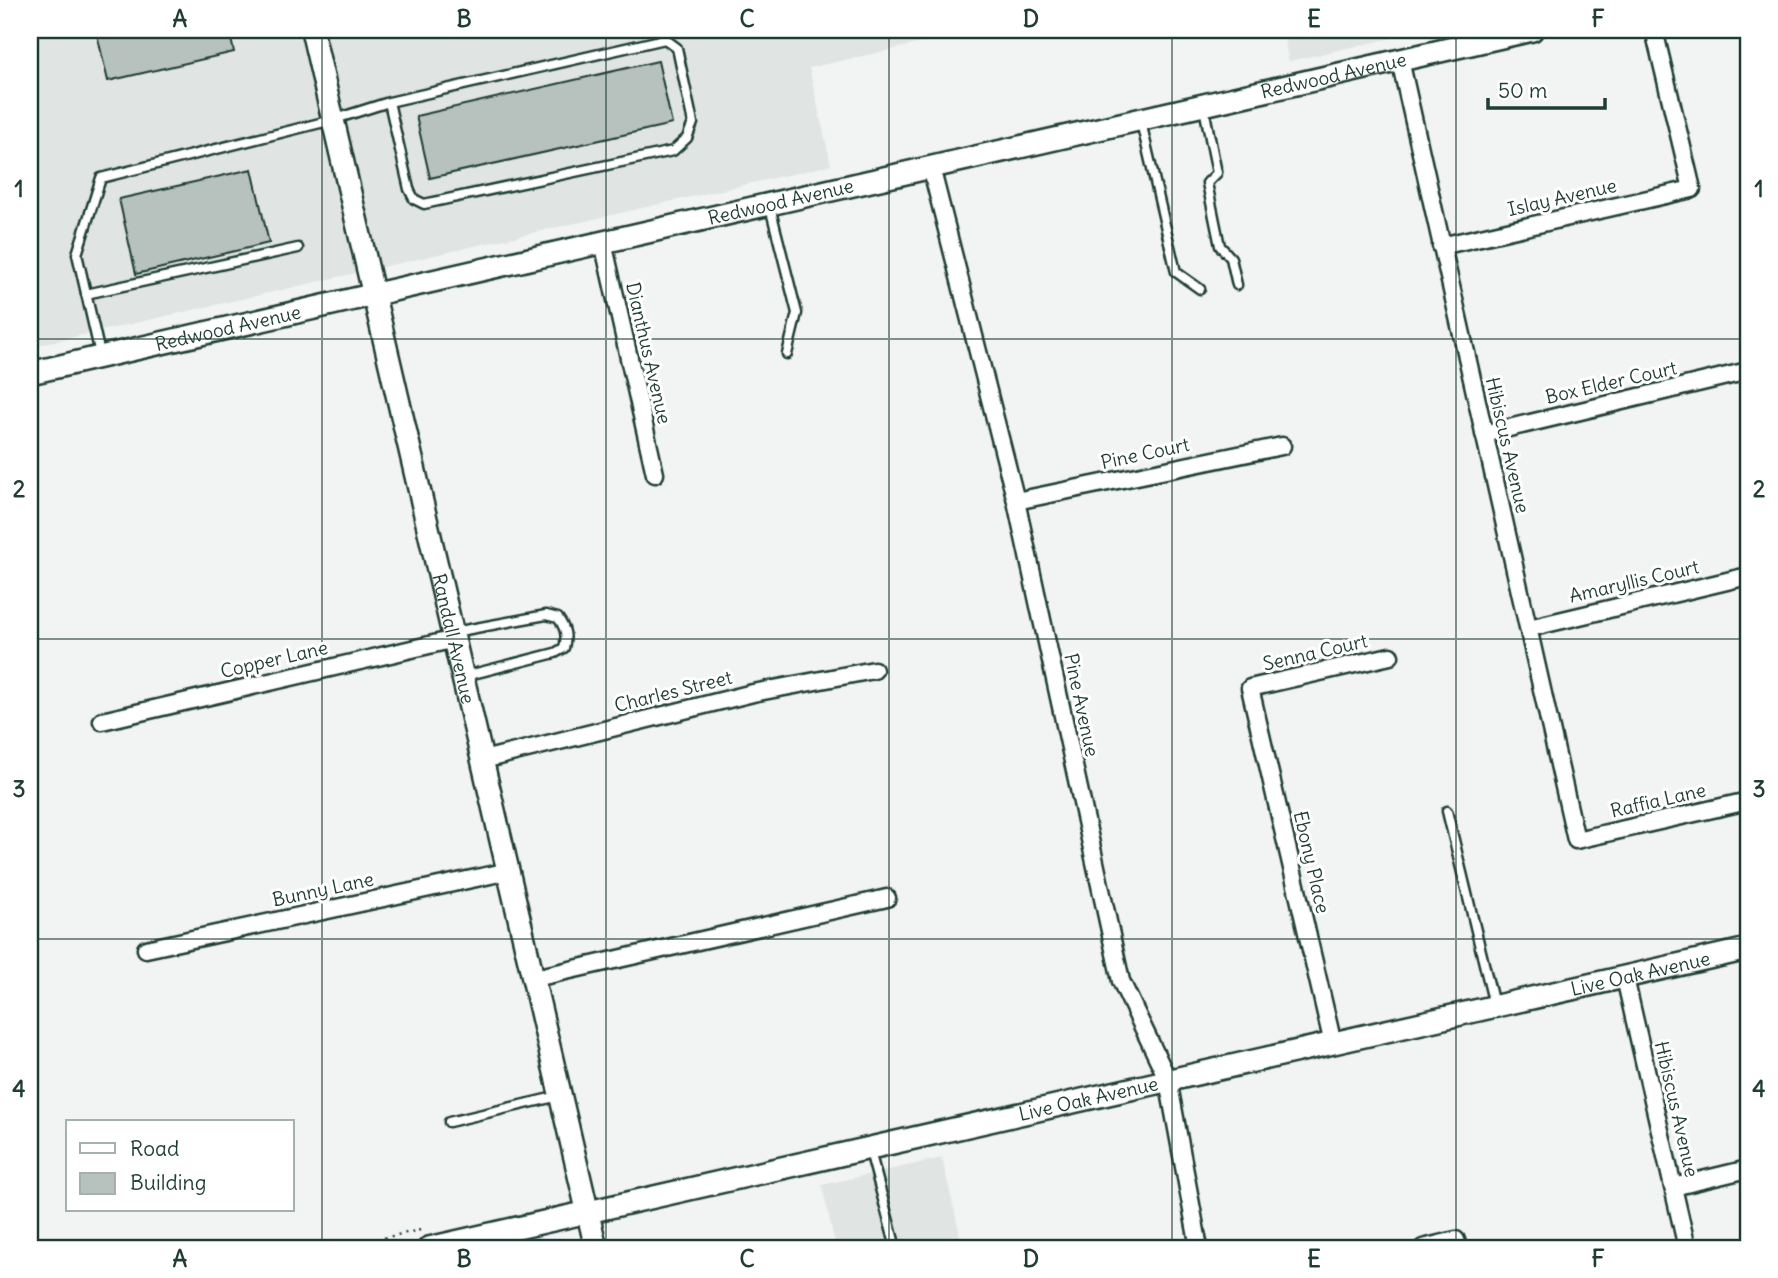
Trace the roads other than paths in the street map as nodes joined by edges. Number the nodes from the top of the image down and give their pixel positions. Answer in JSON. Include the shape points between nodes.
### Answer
{"nodes":[{"id":1,"x":312,"y":30,"type":"edge"},
{"id":2,"x":1532,"y":30,"type":"edge"},
{"id":3,"x":1654,"y":30,"type":"edge"},
{"id":4,"x":1399,"y":60,"type":"junction"},
{"id":5,"x":389,"y":102,"type":"junction"},
{"id":6,"x":1204,"y":105,"type":"junction"},
{"id":7,"x":1141,"y":119,"type":"junction"},
{"id":8,"x":332,"y":120,"type":"junction"},
{"id":9,"x":931,"y":167,"type":"junction"},
{"id":10,"x":770,"y":204,"type":"junction"},
{"id":11,"x":603,"y":242,"type":"junction"},
{"id":12,"x":1441,"y":246,"type":"junction"},
{"id":13,"x":298,"y":248,"type":"dead end"},
{"id":14,"x":1237,"y":285,"type":"dead end"},
{"id":15,"x":1200,"y":289,"type":"dead end"},
{"id":16,"x":86,"y":294,"type":"junction"},
{"id":17,"x":373,"y":294,"type":"junction"},
{"id":18,"x":787,"y":354,"type":"dead end"},
{"id":19,"x":101,"y":357,"type":"junction"},
{"id":20,"x":1748,"y":371,"type":"edge"},
{"id":21,"x":30,"y":373,"type":"edge"},
{"id":22,"x":1484,"y":434,"type":"junction"},
{"id":23,"x":1282,"y":446,"type":"dead end"},
{"id":24,"x":655,"y":474,"type":"dead end"},
{"id":25,"x":1016,"y":501,"type":"junction"},
{"id":26,"x":1748,"y":576,"type":"edge"},
{"id":27,"x":1529,"y":628,"type":"junction"},
{"id":28,"x":455,"y":636,"type":"junction"},
{"id":29,"x":1390,"y":656,"type":"dead end"},
{"id":30,"x":874,"y":670,"type":"dead end"},
{"id":31,"x":464,"y":677,"type":"junction"},
{"id":32,"x":1251,"y":688,"type":"joint"},
{"id":33,"x":102,"y":721,"type":"dead end"},
{"id":34,"x":483,"y":760,"type":"junction"},
{"id":35,"x":1748,"y":801,"type":"edge"},
{"id":36,"x":1447,"y":811,"type":"dead end"},
{"id":37,"x":1576,"y":840,"type":"joint"},
{"id":38,"x":509,"y":871,"type":"junction"},
{"id":39,"x":887,"y":898,"type":"dead end"},
{"id":40,"x":146,"y":949,"type":"dead end"},
{"id":41,"x":1748,"y":949,"type":"edge"},
{"id":42,"x":535,"y":978,"type":"junction"},
{"id":43,"x":1625,"y":978,"type":"junction"},
{"id":44,"x":1494,"y":1008,"type":"junction"},
{"id":45,"x":1333,"y":1044,"type":"junction"},
{"id":46,"x":1168,"y":1080,"type":"junction"},
{"id":47,"x":562,"y":1096,"type":"junction"},
{"id":48,"x":449,"y":1122,"type":"dead end"},
{"id":49,"x":869,"y":1148,"type":"junction"},
{"id":50,"x":1748,"y":1169,"type":"edge"},
{"id":51,"x":1673,"y":1187,"type":"junction"},
{"id":52,"x":588,"y":1212,"type":"junction"},
{"id":53,"x":429,"y":1248,"type":"edge"},
{"id":54,"x":596,"y":1248,"type":"edge"},
{"id":55,"x":896,"y":1248,"type":"edge"},
{"id":56,"x":1199,"y":1248,"type":"edge"},
{"id":57,"x":1423,"y":1248,"type":"edge"},
{"id":58,"x":1458,"y":1248,"type":"edge"},
{"id":59,"x":1687,"y":1248,"type":"edge"}],
"edges":[{"from":1,"to":8,"type":"street","name":"Randall Avenue"},
{"from":2,"to":4,"type":"street","name":"Redwood Avenue"},
{"from":3,"to":12,"type":"street","name":"Islay Avenue","via":[[1692,189]]},
{"from":4,"to":6,"type":"street","name":"Redwood Avenue"},
{"from":4,"to":12,"type":"street","name":"Hibiscus Avenue"},
{"from":5,"to":5,"type":"lane","via":[[665,39],[677,48],[694,123],[673,151],[424,204],[409,190]]},
{"from":5,"to":8,"type":"lane"},
{"from":6,"to":7,"type":"street","name":"Redwood Avenue"},
{"from":6,"to":14,"type":"lane","via":[[1217,173],[1206,183],[1220,246],[1231,258]]},
{"from":7,"to":9,"type":"street","name":"Redwood Avenue"},
{"from":7,"to":15,"type":"lane","via":[[1176,272]]},
{"from":8,"to":16,"type":"lane","via":[[101,178],[77,254]]},
{"from":8,"to":17,"type":"street","name":"Randall Avenue"},
{"from":9,"to":10,"type":"street","name":"Redwood Avenue"},
{"from":9,"to":25,"type":"street","name":"Pine Avenue"},
{"from":10,"to":11,"type":"street","name":"Redwood Avenue"},
{"from":10,"to":18,"type":"lane","via":[[797,313]]},
{"from":11,"to":17,"type":"street","name":"Redwood Avenue"},
{"from":11,"to":24,"type":"street","name":"Dianthus Avenue"},
{"from":12,"to":22,"type":"street","name":"Hibiscus Avenue"},
{"from":13,"to":16,"type":"lane"},
{"from":16,"to":19,"type":"lane"},
{"from":17,"to":19,"type":"street","name":"Redwood Avenue"},
{"from":17,"to":28,"type":"street","name":"Randall Avenue"},
{"from":19,"to":21,"type":"street","name":"Redwood Avenue"},
{"from":20,"to":22,"type":"street","name":"Box Elder Court"},
{"from":22,"to":27,"type":"street","name":"Hibiscus Avenue"},
{"from":23,"to":25,"type":"street","name":"Pine Court"},
{"from":25,"to":46,"type":"street","name":"Pine Avenue","via":[[1121,981]]},
{"from":26,"to":27,"type":"street","name":"Amaryllis Court"},
{"from":27,"to":37,"type":"street","name":"Hibiscus Avenue"},
{"from":28,"to":31,"type":"street","name":"Randall Avenue"},
{"from":28,"to":31,"type":"lane","via":[[546,615],[558,618],[564,627],[564,648],[555,653]]},
{"from":28,"to":33,"type":"street","name":"Copper Lane"},
{"from":29,"to":32,"type":"street","name":"Senna Court"},
{"from":30,"to":34,"type":"street","name":"Charles Street","via":[[753,693]]},
{"from":31,"to":34,"type":"street","name":"Randall Avenue"},
{"from":32,"to":45,"type":"street","name":"Ebony Place"},
{"from":34,"to":38,"type":"street","name":"Randall Avenue"},
{"from":35,"to":37,"type":"street","name":"Raffia Lane"},
{"from":36,"to":44,"type":"lane"},
{"from":38,"to":40,"type":"street","name":"Bunny Lane"},
{"from":38,"to":42,"type":"street","name":"Randall Avenue"},
{"from":39,"to":42,"type":"street"},
{"from":41,"to":43,"type":"street","name":"Live Oak Avenue"},
{"from":42,"to":47,"type":"street","name":"Randall Avenue"},
{"from":43,"to":44,"type":"street","name":"Live Oak Avenue"},
{"from":43,"to":51,"type":"street","name":"Hibiscus Avenue"},
{"from":44,"to":45,"type":"street","name":"Live Oak Avenue"},
{"from":45,"to":46,"type":"street","name":"Live Oak Avenue"},
{"from":46,"to":49,"type":"street","name":"Live Oak Avenue"},
{"from":46,"to":56,"type":"street","name":"Pine Avenue"},
{"from":47,"to":48,"type":"lane"},
{"from":47,"to":52,"type":"street","name":"Randall Avenue"},
{"from":49,"to":52,"type":"street","name":"Live Oak Avenue"},
{"from":49,"to":55,"type":"lane"},
{"from":50,"to":51,"type":"street"},
{"from":51,"to":59,"type":"street","name":"Hibiscus Avenue"},
{"from":52,"to":53,"type":"street","name":"Live Oak Avenue"},
{"from":52,"to":54,"type":"street","name":"Randall Avenue"},
{"from":57,"to":58,"type":"street","via":[[1457,1240]]}]}
